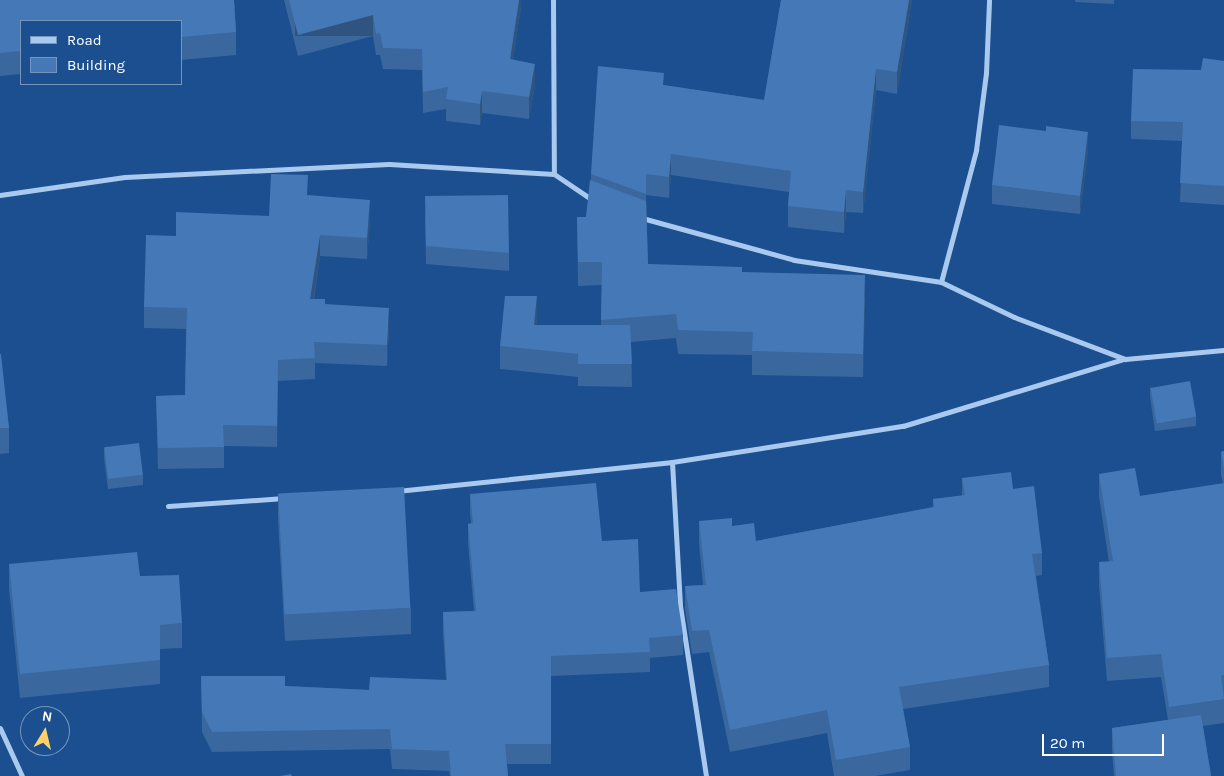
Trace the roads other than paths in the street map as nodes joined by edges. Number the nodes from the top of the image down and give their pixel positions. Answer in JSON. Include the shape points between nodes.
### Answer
{"nodes":[{"id":1,"x":553,"y":0,"type":"edge"},
{"id":2,"x":988,"y":0,"type":"edge"},
{"id":3,"x":554,"y":174,"type":"junction"},
{"id":4,"x":0,"y":195,"type":"edge"},
{"id":5,"x":601,"y":204,"type":"edge"},
{"id":6,"x":635,"y":217,"type":"edge"},
{"id":7,"x":941,"y":282,"type":"junction"},
{"id":8,"x":1224,"y":350,"type":"edge"},
{"id":9,"x":1125,"y":359,"type":"junction"},
{"id":10,"x":672,"y":462,"type":"junction"},
{"id":11,"x":392,"y":491,"type":"edge"},
{"id":12,"x":294,"y":498,"type":"edge"},
{"id":13,"x":168,"y":506,"type":"dead end"},
{"id":14,"x":0,"y":728,"type":"edge"},
{"id":15,"x":22,"y":776,"type":"edge"},
{"id":16,"x":706,"y":776,"type":"edge"}],
"edges":[{"from":1,"to":3,"type":"street"},
{"from":2,"to":7,"type":"street","via":[[986,73],[976,150]]},
{"from":3,"to":4,"type":"street","via":[[389,164],[125,177]]},
{"from":3,"to":5,"type":"street","via":[[584,197]]},
{"from":6,"to":7,"type":"street","via":[[794,260]]},
{"from":7,"to":9,"type":"street","via":[[1014,317]]},
{"from":8,"to":9,"type":"street"},
{"from":9,"to":10,"type":"street","via":[[903,426]]},
{"from":10,"to":11,"type":"street"},
{"from":10,"to":16,"type":"street","via":[[680,606]]},
{"from":12,"to":13,"type":"street"},
{"from":14,"to":15,"type":"street"}]}
